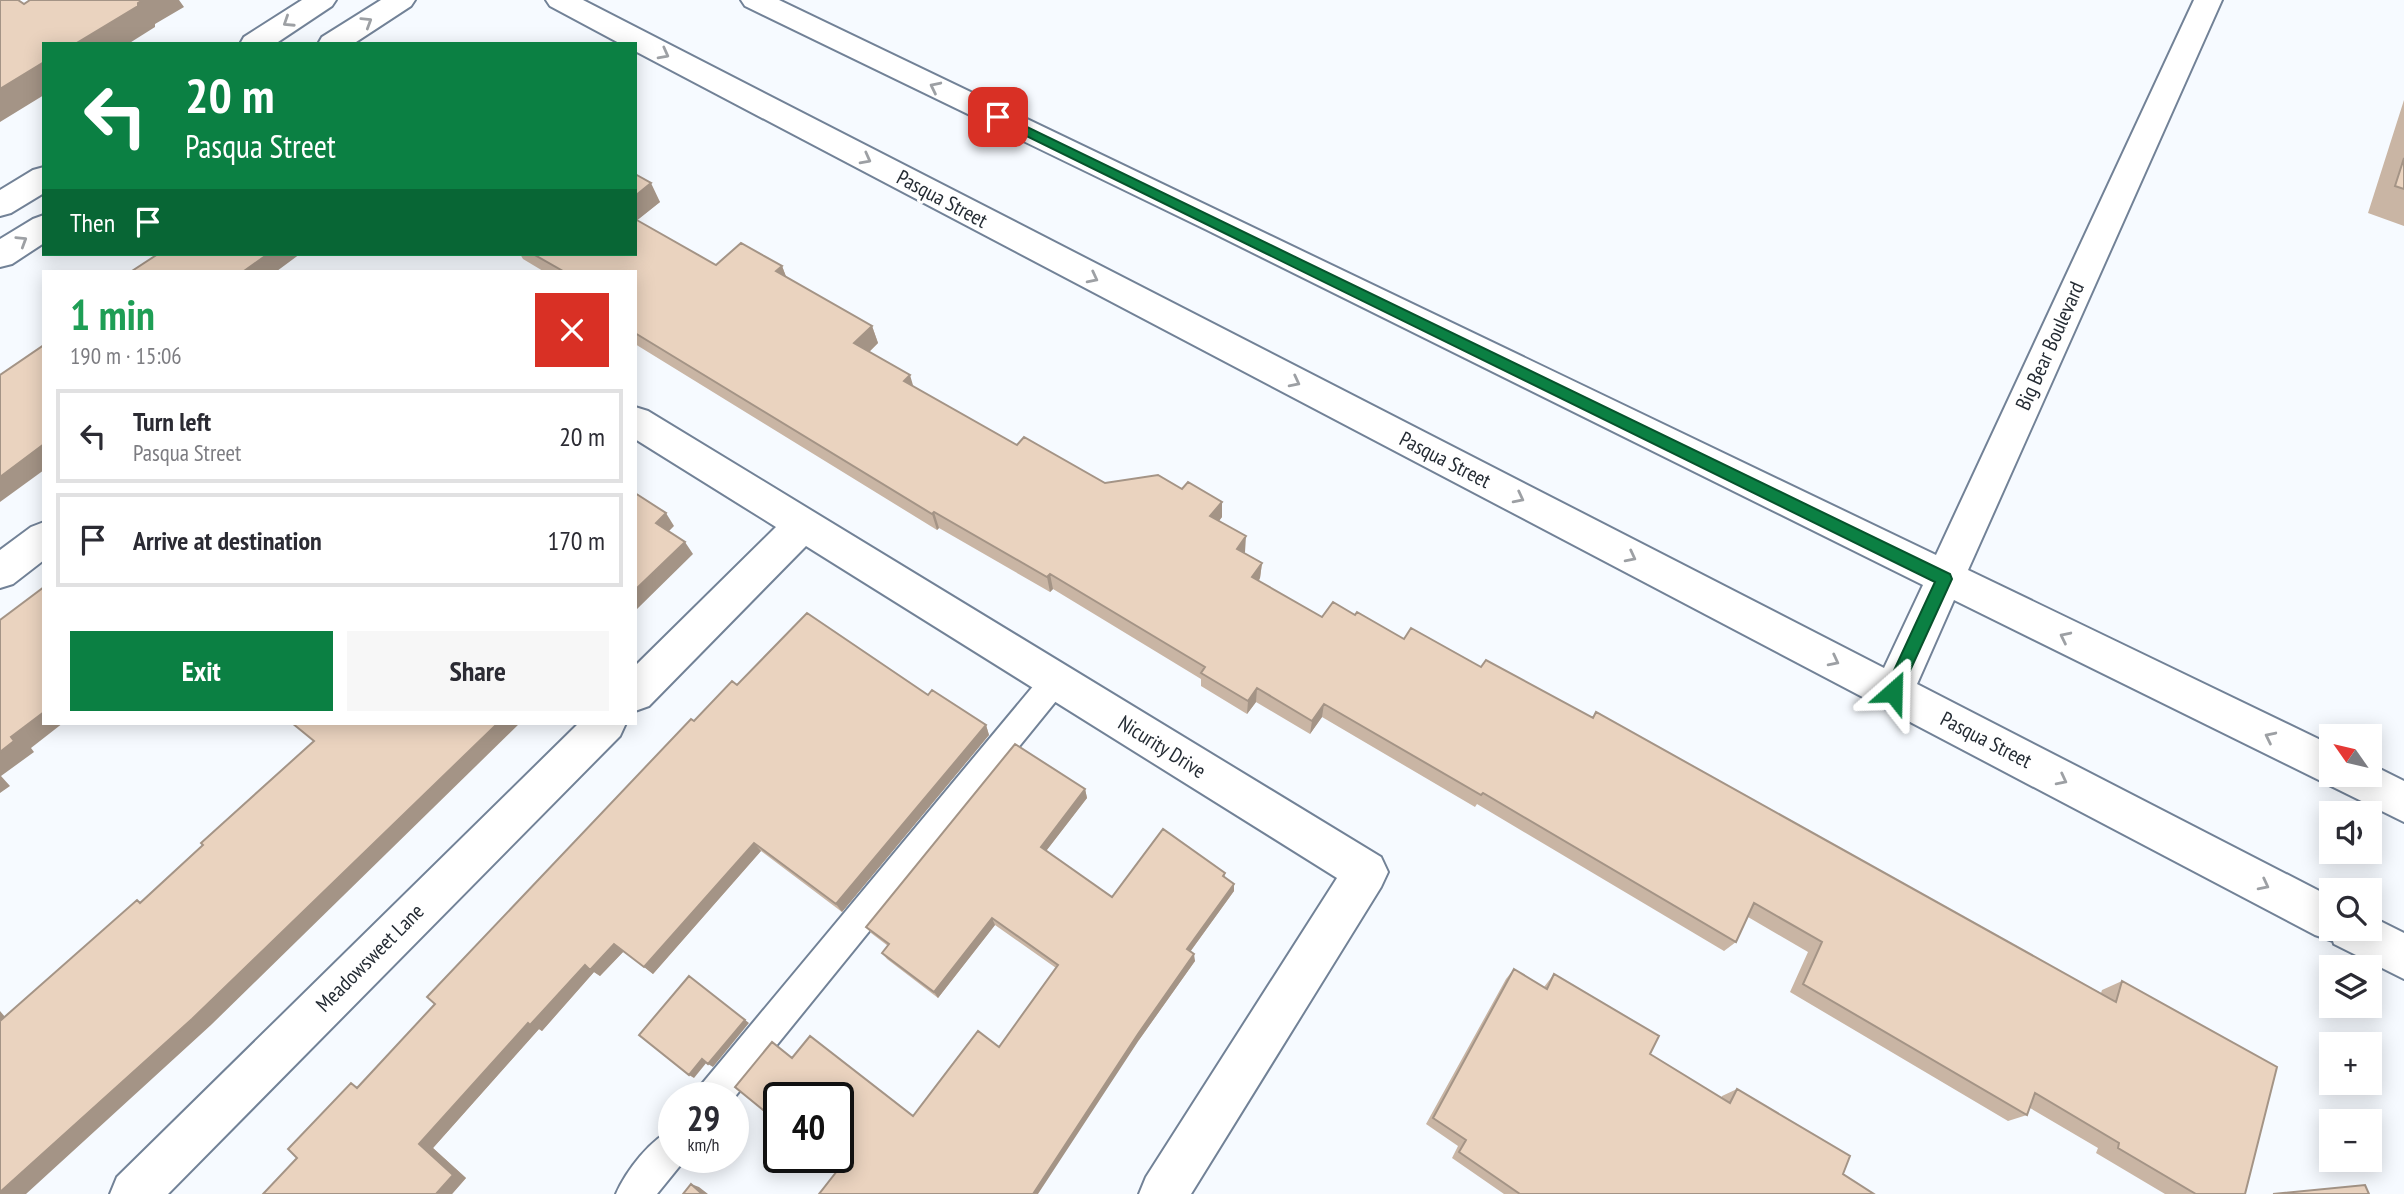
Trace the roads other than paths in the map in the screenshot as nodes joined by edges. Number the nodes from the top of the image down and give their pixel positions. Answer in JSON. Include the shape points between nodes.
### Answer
{"nodes":[{"id":1,"x":322,"y":0,"type":"edge"},
{"id":2,"x":401,"y":0,"type":"edge"},
{"id":3,"x":560,"y":0,"type":"edge"},
{"id":4,"x":755,"y":0,"type":"edge"},
{"id":5,"x":2208,"y":0,"type":"edge"},
{"id":6,"x":257,"y":42,"type":"edge"},
{"id":7,"x":335,"y":42,"type":"edge"},
{"id":8,"x":42,"y":179,"type":"edge"},
{"id":9,"x":0,"y":205,"type":"edge"},
{"id":10,"x":42,"y":228,"type":"edge"},
{"id":11,"x":0,"y":254,"type":"edge"},
{"id":12,"x":637,"y":422,"type":"edge"},
{"id":13,"x":804,"y":524,"type":"junction"},
{"id":14,"x":42,"y":540,"type":"edge"},
{"id":15,"x":0,"y":572,"type":"edge"},
{"id":16,"x":1944,"y":579,"type":"junction"},
{"id":17,"x":1055,"y":681,"type":"junction"},
{"id":18,"x":637,"y":691,"type":"edge"},
{"id":19,"x":1893,"y":692,"type":"junction"},
{"id":20,"x":604,"y":725,"type":"edge"},
{"id":21,"x":2319,"y":760,"type":"edge"},
{"id":22,"x":2375,"y":788,"type":"edge"},
{"id":23,"x":2404,"y":802,"type":"edge"},
{"id":24,"x":2319,"y":914,"type":"edge"},
{"id":25,"x":2373,"y":941,"type":"edge"},
{"id":26,"x":2404,"y":957,"type":"edge"},
{"id":27,"x":725,"y":1082,"type":"edge"},
{"id":28,"x":658,"y":1165,"type":"edge"},
{"id":29,"x":134,"y":1194,"type":"edge"},
{"id":30,"x":634,"y":1194,"type":"edge"},
{"id":31,"x":1163,"y":1194,"type":"edge"}],
"edges":[{"from":1,"to":6,"type":"main road","one_way":true},
{"from":7,"to":2,"type":"main road","one_way":true},
{"from":3,"to":19,"type":"main road","name":"Pasqua Street","one_way":true},
{"from":16,"to":4,"type":"main road","one_way":true},
{"from":5,"to":16,"type":"main road","name":"Big Bear Boulevard"},
{"from":8,"to":9,"type":"main road"},
{"from":11,"to":10,"type":"main road","one_way":true},
{"from":12,"to":13,"type":"main road","name":"Nicurity Drive"},
{"from":13,"to":17,"type":"main road","name":"Nicurity Drive"},
{"from":13,"to":18,"type":"main road"},
{"from":14,"to":15,"type":"main road"},
{"from":16,"to":19,"type":"main road","name":"Big Bear Boulevard"},
{"from":21,"to":16,"type":"main road","one_way":true},
{"from":17,"to":27,"type":"lane"},
{"from":17,"to":31,"type":"main road","name":"Nicurity Drive","via":[[1366,872]]},
{"from":19,"to":24,"type":"main road","name":"Pasqua Street","one_way":true},
{"from":20,"to":29,"type":"main road","name":"Meadowsweet Lane"},
{"from":22,"to":23,"type":"main road"},
{"from":25,"to":26,"type":"main road"},
{"from":28,"to":30,"type":"lane"}]}
